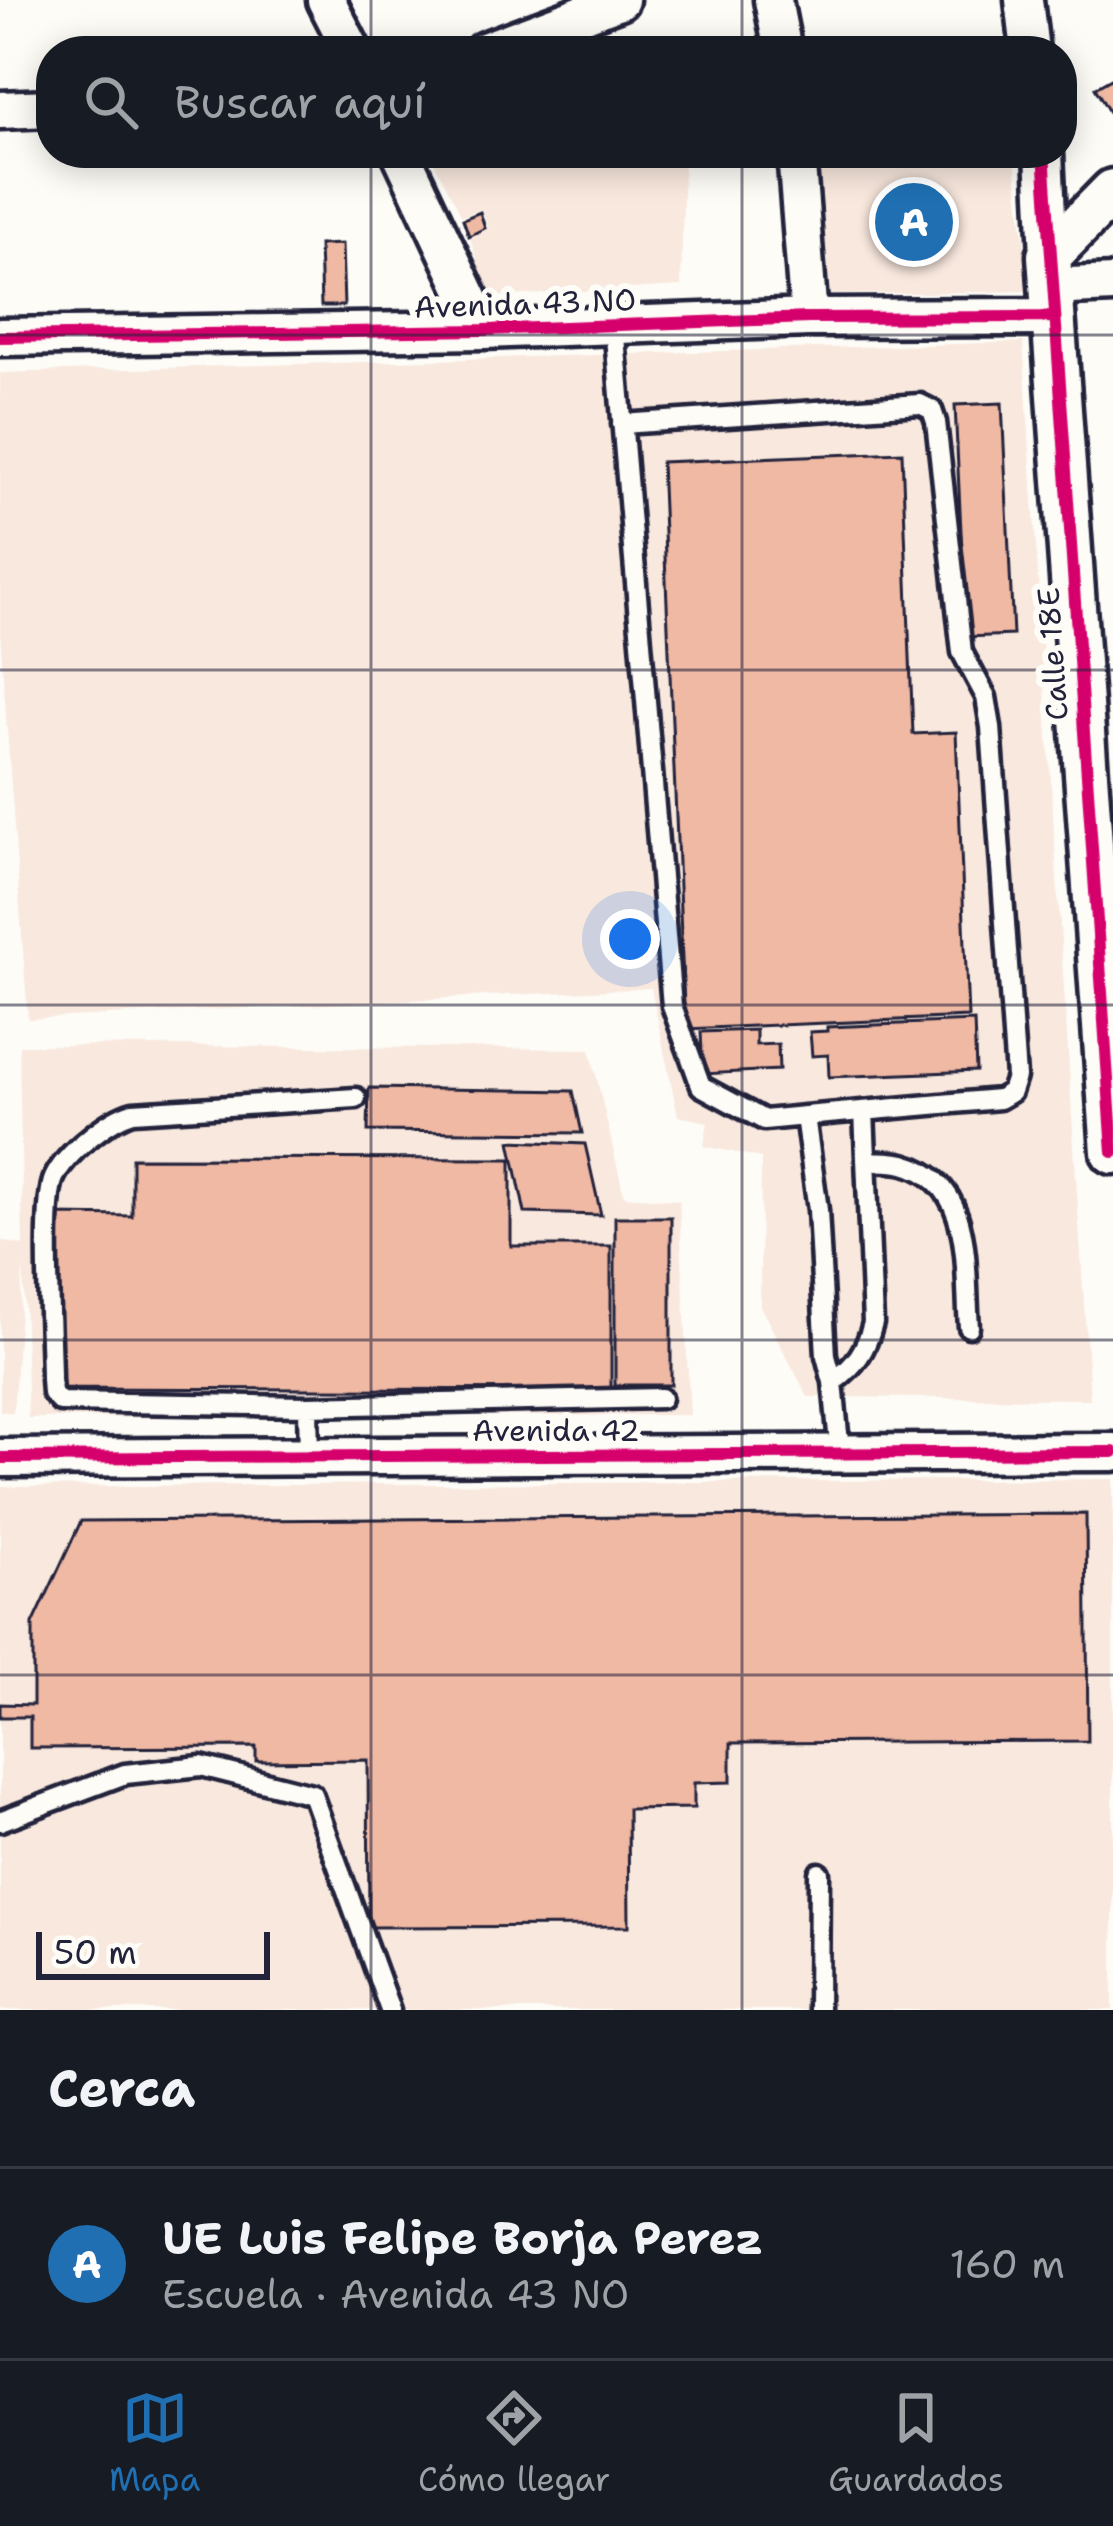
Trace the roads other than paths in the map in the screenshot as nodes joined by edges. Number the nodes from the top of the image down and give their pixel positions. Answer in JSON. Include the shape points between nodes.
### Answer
{"nodes":[{"id":1,"x":326,"y":0,"type":"edge"},
{"id":2,"x":620,"y":0,"type":"edge"},
{"id":3,"x":773,"y":0,"type":"edge"},
{"id":4,"x":1024,"y":0,"type":"edge"},
{"id":5,"x":344,"y":36,"type":"edge"},
{"id":6,"x":524,"y":36,"type":"edge"},
{"id":7,"x":780,"y":36,"type":"edge"},
{"id":8,"x":1028,"y":36,"type":"edge"},
{"id":9,"x":36,"y":109,"type":"edge"},
{"id":10,"x":0,"y":110,"type":"edge"},
{"id":11,"x":408,"y":168,"type":"edge"},
{"id":12,"x":797,"y":168,"type":"edge"},
{"id":13,"x":1044,"y":168,"type":"edge"},
{"id":14,"x":1113,"y":191,"type":"edge"},
{"id":15,"x":1113,"y":284,"type":"edge"},
{"id":16,"x":1050,"y":287,"type":"junction"},
{"id":17,"x":809,"y":318,"type":"junction"},
{"id":18,"x":614,"y":325,"type":"junction"},
{"id":19,"x":484,"y":330,"type":"junction"},
{"id":20,"x":0,"y":337,"type":"edge"},
{"id":21,"x":622,"y":424,"type":"junction"},
{"id":22,"x":1106,"y":932,"type":"edge"},
{"id":23,"x":356,"y":1098,"type":"dead end"},
{"id":24,"x":864,"y":1111,"type":"junction"},
{"id":25,"x":805,"y":1116,"type":"junction"},
{"id":26,"x":1113,"y":1152,"type":"edge"},
{"id":27,"x":866,"y":1161,"type":"junction"},
{"id":28,"x":969,"y":1327,"type":"dead end"},
{"id":29,"x":833,"y":1382,"type":"junction"},
{"id":30,"x":662,"y":1398,"type":"dead end"},
{"id":31,"x":308,"y":1406,"type":"junction"},
{"id":32,"x":1113,"y":1452,"type":"edge"},
{"id":33,"x":841,"y":1454,"type":"junction"},
{"id":34,"x":310,"y":1457,"type":"junction"},
{"id":35,"x":0,"y":1458,"type":"edge"},
{"id":36,"x":0,"y":1821,"type":"edge"},
{"id":37,"x":819,"y":1873,"type":"dead end"},
{"id":38,"x":390,"y":2010,"type":"edge"},
{"id":39,"x":818,"y":2010,"type":"edge"}],
"edges":[{"from":1,"to":5,"type":"street"},
{"from":2,"to":6,"type":"street"},
{"from":3,"to":7,"type":"street"},
{"from":4,"to":8,"type":"street"},
{"from":9,"to":10,"type":"street"},
{"from":11,"to":19,"type":"street"},
{"from":12,"to":17,"type":"street"},
{"from":13,"to":16,"type":"street","name":"Calle 18E"},
{"from":14,"to":16,"type":"street"},
{"from":15,"to":16,"type":"street","name":"Avenida 43 NO"},
{"from":16,"to":17,"type":"street","name":"Avenida 43 NO"},
{"from":16,"to":22,"type":"street","name":"Calle 18E"},
{"from":17,"to":18,"type":"street","name":"Avenida 43 NO"},
{"from":18,"to":19,"type":"street","name":"Avenida 43 NO"},
{"from":18,"to":21,"type":"lane"},
{"from":19,"to":20,"type":"street","name":"Avenida 43 NO"},
{"from":21,"to":24,"type":"lane","via":[[920,404],[932,410],[962,652],[986,697],[991,727],[1016,1077],[999,1100]]},
{"from":21,"to":25,"type":"lane","via":[[672,1006],[701,1086],[764,1120]]},
{"from":22,"to":26,"type":"street","name":"Calle 18E"},
{"from":23,"to":31,"type":"lane","via":[[116,1117],[63,1165],[50,1194],[51,1378],[60,1402]]},
{"from":24,"to":25,"type":"lane"},
{"from":24,"to":27,"type":"lane"},
{"from":25,"to":29,"type":"lane"},
{"from":27,"to":28,"type":"lane","via":[[905,1164],[943,1184],[959,1214]]},
{"from":27,"to":29,"type":"lane","via":[[873,1323],[866,1348]]},
{"from":29,"to":33,"type":"lane"},
{"from":30,"to":31,"type":"lane"},
{"from":31,"to":34,"type":"lane"},
{"from":32,"to":33,"type":"street","name":"Avenida 42"},
{"from":33,"to":34,"type":"street","name":"Avenida 42"},
{"from":34,"to":35,"type":"street","name":"Avenida 42"},
{"from":36,"to":38,"type":"lane","via":[[125,1774],[201,1766],[312,1794]]},
{"from":37,"to":39,"type":"lane"}]}
